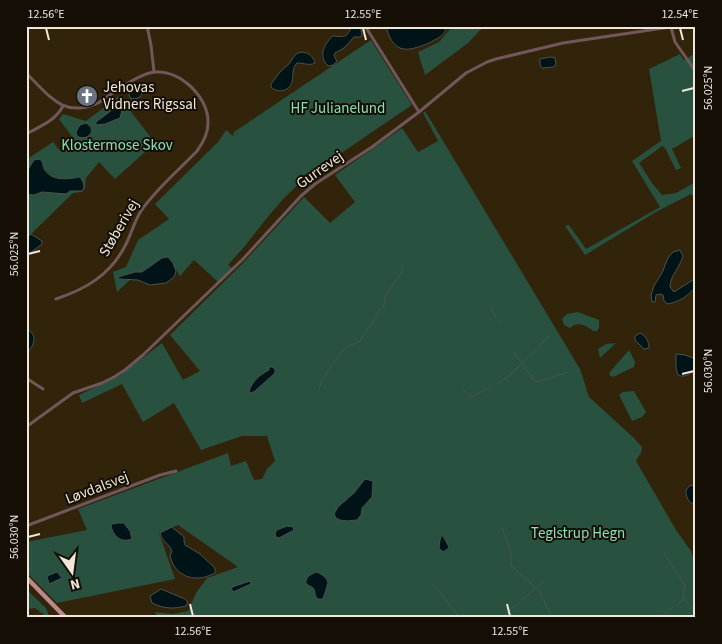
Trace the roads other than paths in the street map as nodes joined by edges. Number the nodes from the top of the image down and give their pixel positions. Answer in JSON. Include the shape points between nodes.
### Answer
{"nodes":[{"id":1,"x":147,"y":26,"type":"edge"},
{"id":2,"x":365,"y":26,"type":"edge"},
{"id":3,"x":677,"y":26,"type":"edge"},
{"id":4,"x":671,"y":28,"type":"edge"},
{"id":5,"x":154,"y":72,"type":"junction"},
{"id":6,"x":696,"y":72,"type":"edge"},
{"id":7,"x":26,"y":73,"type":"edge"},
{"id":8,"x":62,"y":106,"type":"junction"},
{"id":9,"x":419,"y":112,"type":"junction"},
{"id":10,"x":26,"y":134,"type":"edge"},
{"id":11,"x":56,"y":299,"type":"dead end"},
{"id":12,"x":26,"y":378,"type":"edge"},
{"id":13,"x":43,"y":389,"type":"dead end"},
{"id":14,"x":26,"y":427,"type":"edge"},
{"id":15,"x":176,"y":470,"type":"dead end"},
{"id":16,"x":26,"y":526,"type":"edge"},
{"id":17,"x":26,"y":577,"type":"edge"},
{"id":18,"x":66,"y":618,"type":"edge"}],
"edges":[{"from":1,"to":5,"type":"street"},
{"from":2,"to":9,"type":"street"},
{"from":3,"to":4,"type":"street","name":"Gurrevej"},
{"from":4,"to":6,"type":"street","via":[[675,42]]},
{"from":4,"to":9,"type":"street","name":"Gurrevej","via":[[563,43],[496,59],[466,73]]},
{"from":5,"to":8,"type":"street","via":[[138,77],[91,106]]},
{"from":5,"to":11,"type":"street","name":"Støberivej","via":[[176,75],[199,97],[208,114],[207,134],[196,151],[149,200],[113,265],[91,284]]},
{"from":7,"to":8,"type":"street"},
{"from":8,"to":10,"type":"street","via":[[51,121]]},
{"from":9,"to":14,"type":"street","name":"Gurrevej","via":[[301,196],[224,278],[125,370],[102,383],[73,393]]},
{"from":12,"to":13,"type":"street"},
{"from":15,"to":16,"type":"street","name":"Løvdalsvej"},
{"from":17,"to":18,"type":"main road"}]}
